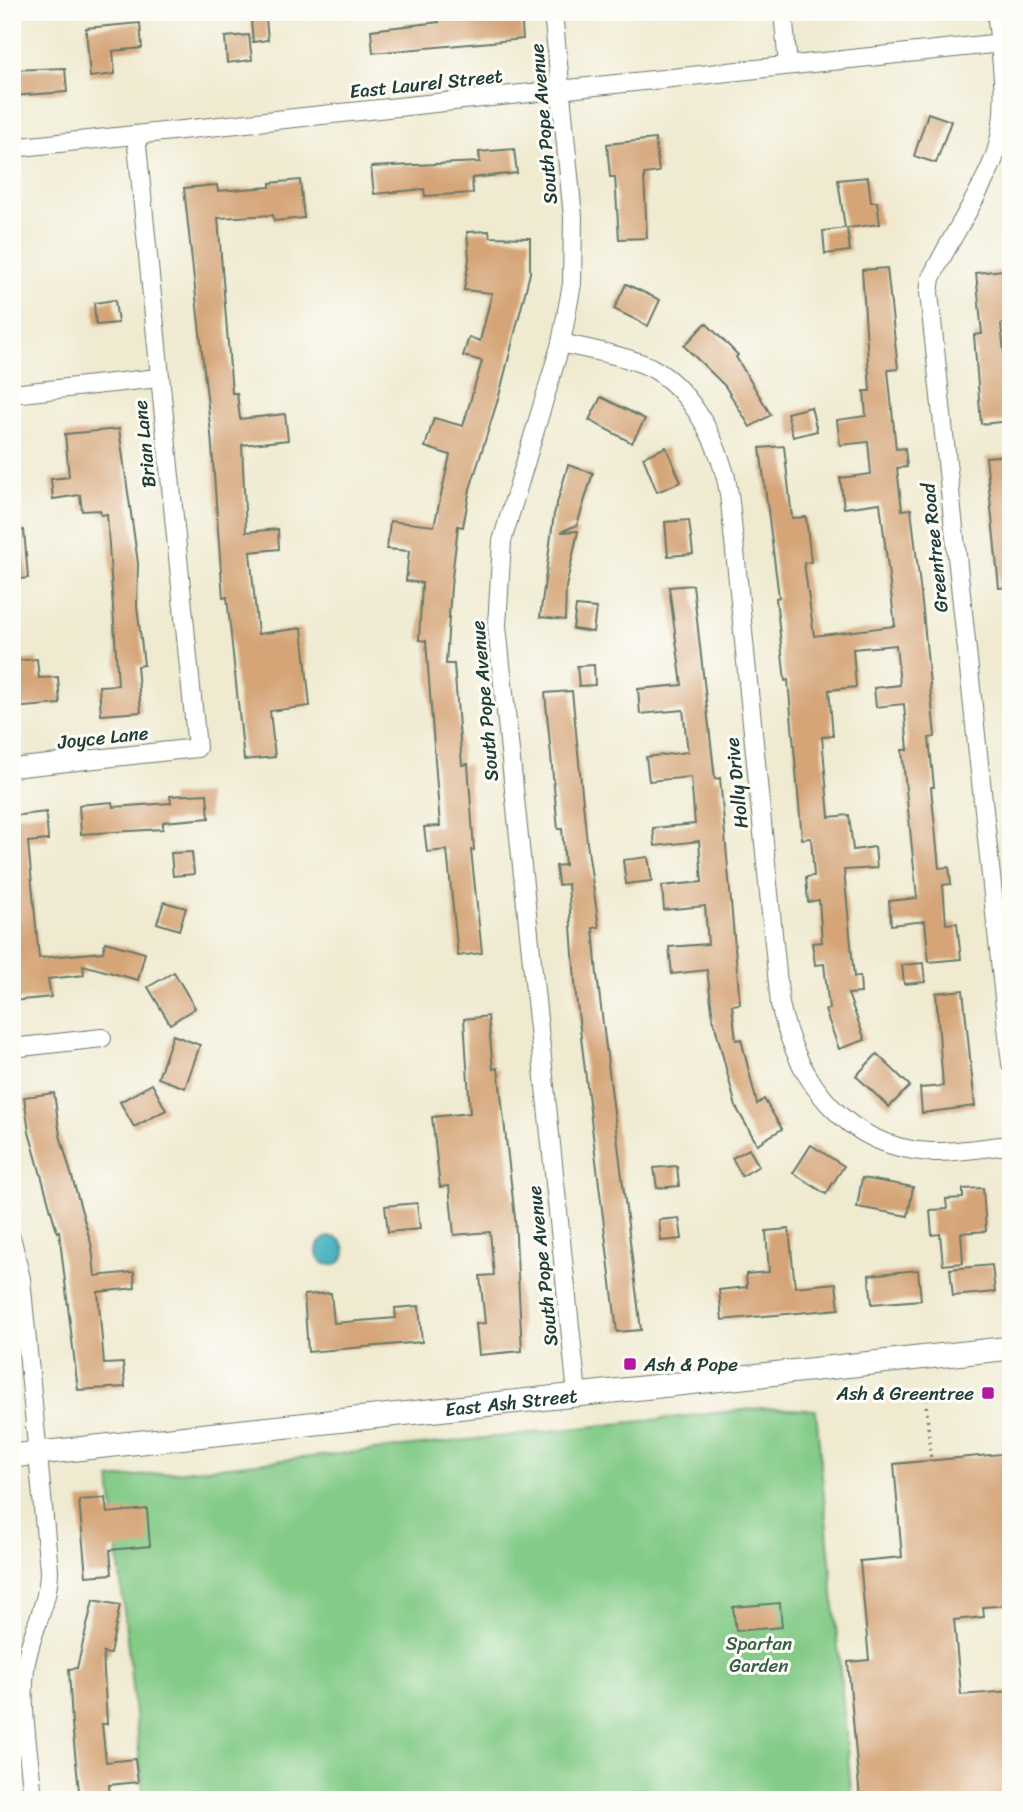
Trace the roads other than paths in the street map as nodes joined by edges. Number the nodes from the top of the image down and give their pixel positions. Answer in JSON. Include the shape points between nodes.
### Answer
{"nodes":[{"id":1,"x":553,"y":12,"type":"edge"},
{"id":2,"x":783,"y":12,"type":"edge"},
{"id":3,"x":996,"y":12,"type":"edge"},
{"id":4,"x":1005,"y":43,"type":"edge"},
{"id":5,"x":788,"y":65,"type":"junction"},
{"id":6,"x":560,"y":89,"type":"junction"},
{"id":7,"x":136,"y":135,"type":"junction"},
{"id":8,"x":12,"y":148,"type":"edge"},
{"id":9,"x":561,"y":343,"type":"junction"},
{"id":10,"x":158,"y":378,"type":"junction"},
{"id":11,"x":12,"y":394,"type":"edge"},
{"id":12,"x":197,"y":748,"type":"joint"},
{"id":13,"x":12,"y":768,"type":"edge"},
{"id":14,"x":102,"y":1038,"type":"dead end"},
{"id":15,"x":12,"y":1048,"type":"edge"},
{"id":16,"x":1011,"y":1064,"type":"edge"},
{"id":17,"x":1011,"y":1145,"type":"edge"},
{"id":18,"x":12,"y":1240,"type":"edge"},
{"id":19,"x":1011,"y":1348,"type":"edge"},
{"id":20,"x":578,"y":1394,"type":"junction"},
{"id":21,"x":39,"y":1453,"type":"junction"},
{"id":22,"x":12,"y":1456,"type":"edge"},
{"id":23,"x":33,"y":1800,"type":"edge"}],
"edges":[{"from":1,"to":6,"type":"street","name":"South Pope Avenue"},
{"from":2,"to":5,"type":"street"},
{"from":3,"to":4,"type":"street","name":"Greentree Road"},
{"from":4,"to":5,"type":"street","name":"East Laurel Street"},
{"from":4,"to":16,"type":"street","name":"Greentree Road","via":[[999,140],[991,166],[931,278],[929,293]]},
{"from":5,"to":6,"type":"street","name":"East Laurel Street"},
{"from":6,"to":7,"type":"street","name":"East Laurel Street"},
{"from":6,"to":9,"type":"street","name":"South Pope Avenue","via":[[573,253]]},
{"from":7,"to":8,"type":"street","name":"East Laurel Street"},
{"from":7,"to":10,"type":"street","name":"Brian Lane"},
{"from":9,"to":17,"type":"street","name":"Holly Drive","via":[[649,367],[675,385],[693,407],[724,472],[780,1004],[799,1064],[815,1090],[842,1117],[893,1145],[930,1152]]},
{"from":9,"to":20,"type":"street","name":"South Pope Avenue","via":[[502,541],[497,625]]},
{"from":10,"to":11,"type":"street"},
{"from":10,"to":12,"type":"street","name":"Brian Lane"},
{"from":12,"to":13,"type":"street","name":"Joyce Lane"},
{"from":14,"to":15,"type":"street"},
{"from":18,"to":21,"type":"street","via":[[22,1279]]},
{"from":19,"to":20,"type":"street","name":"East Ash Street"},
{"from":20,"to":21,"type":"street","name":"East Ash Street"},
{"from":21,"to":22,"type":"street","name":"East Ash Street"},
{"from":21,"to":23,"type":"street","via":[[49,1586],[25,1669]]}]}
